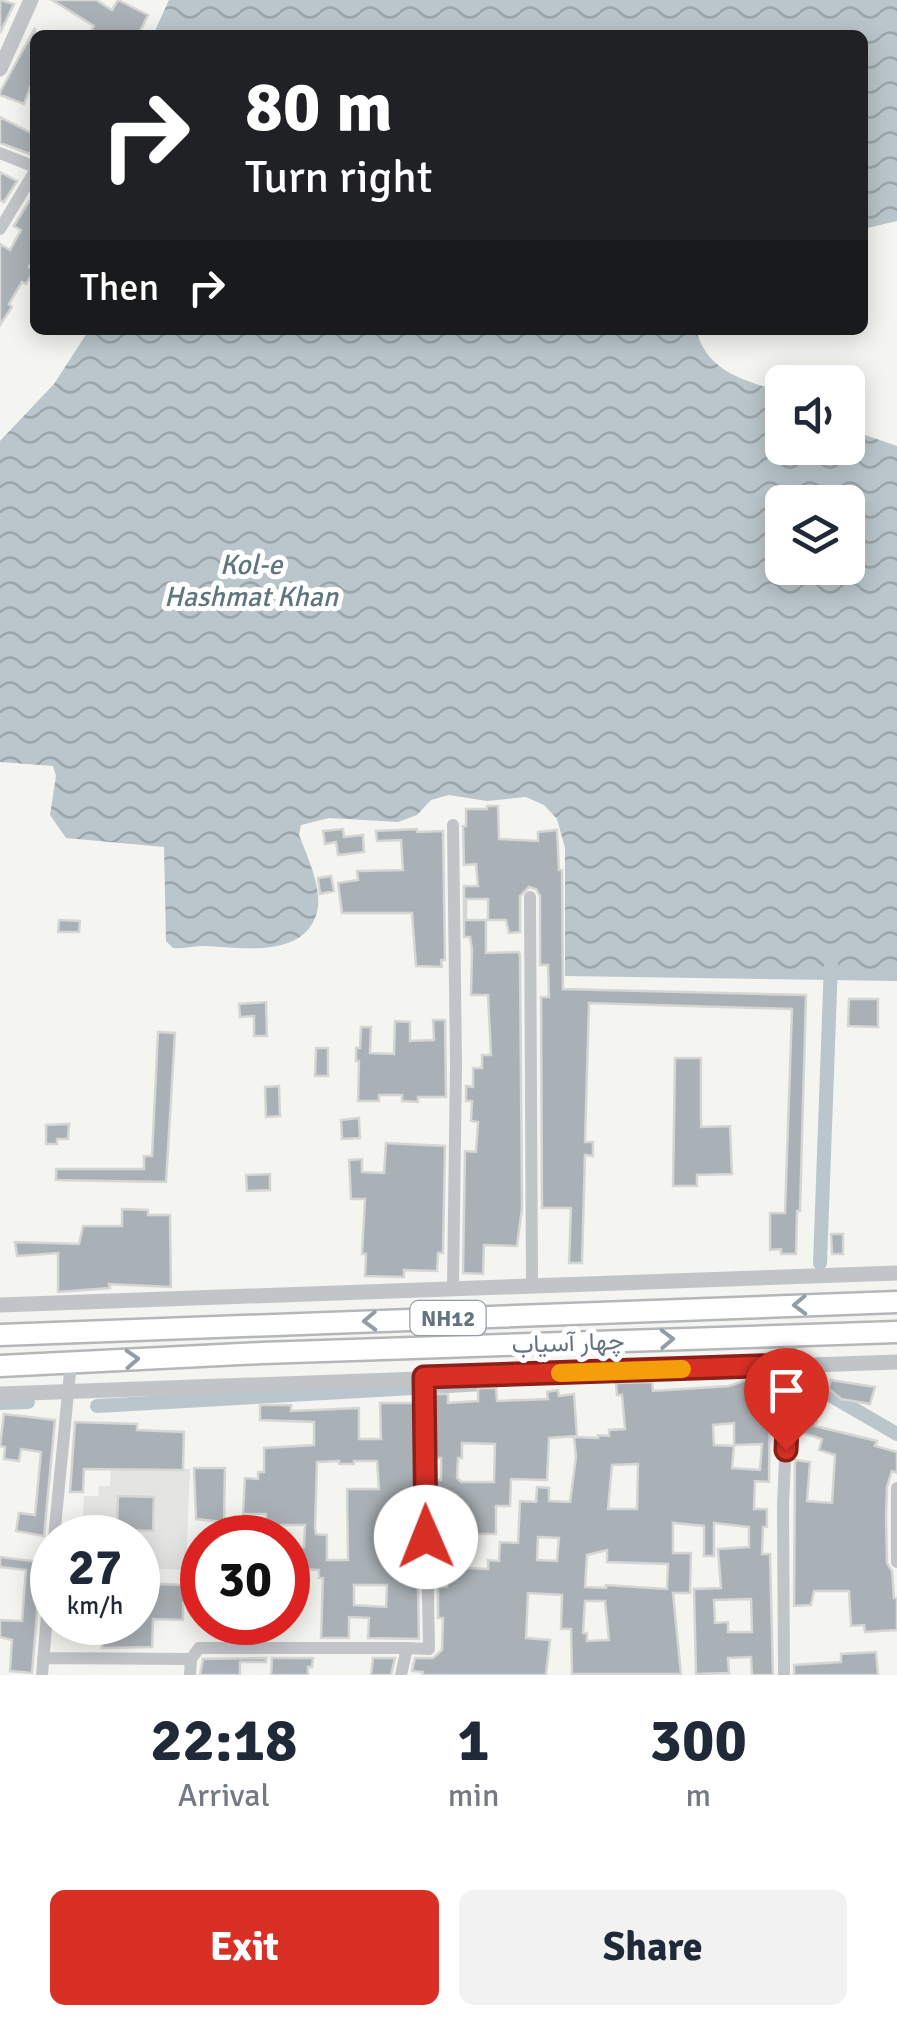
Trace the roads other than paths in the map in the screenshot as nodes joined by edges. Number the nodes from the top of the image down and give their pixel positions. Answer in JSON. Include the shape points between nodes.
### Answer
{"nodes":[{"id":1,"x":26,"y":2,"type":"edge"},
{"id":2,"x":0,"y":69,"type":"edge"},
{"id":3,"x":0,"y":153,"type":"edge"},
{"id":4,"x":30,"y":167,"type":"edge"},
{"id":5,"x":30,"y":178,"type":"edge"},
{"id":6,"x":0,"y":229,"type":"edge"},
{"id":7,"x":452,"y":825,"type":"dead end"},
{"id":8,"x":530,"y":897,"type":"dead end"},
{"id":9,"x":897,"y":1273,"type":"edge"},
{"id":10,"x":532,"y":1284,"type":"junction"},
{"id":11,"x":453,"y":1287,"type":"junction"},
{"id":12,"x":897,"y":1302,"type":"edge"},
{"id":13,"x":0,"y":1305,"type":"edge"},
{"id":14,"x":897,"y":1332,"type":"edge"},
{"id":15,"x":791,"y":1334,"type":"junction"},
{"id":16,"x":0,"y":1335,"type":"edge"},
{"id":17,"x":71,"y":1362,"type":"junction"},
{"id":18,"x":897,"y":1362,"type":"edge"},
{"id":19,"x":790,"y":1365,"type":"junction"},
{"id":20,"x":0,"y":1366,"type":"edge"},
{"id":21,"x":425,"y":1385,"type":"junction"},
{"id":22,"x":70,"y":1391,"type":"junction"},
{"id":23,"x":0,"y":1394,"type":"edge"},
{"id":24,"x":897,"y":1488,"type":"edge"},
{"id":25,"x":57,"y":1515,"type":"edge"},
{"id":26,"x":897,"y":1562,"type":"edge"},
{"id":27,"x":44,"y":1645,"type":"edge"},
{"id":28,"x":407,"y":1648,"type":"junction"},
{"id":29,"x":43,"y":1658,"type":"junction"},
{"id":30,"x":191,"y":1659,"type":"junction"},
{"id":31,"x":42,"y":1675,"type":"edge"},
{"id":32,"x":190,"y":1675,"type":"edge"},
{"id":33,"x":401,"y":1675,"type":"edge"},
{"id":34,"x":784,"y":1675,"type":"edge"}],
"edges":[{"from":1,"to":2,"type":"street"},
{"from":3,"to":4,"type":"street"},
{"from":5,"to":6,"type":"street"},
{"from":7,"to":11,"type":"street"},
{"from":8,"to":10,"type":"street"},
{"from":9,"to":10,"type":"street"},
{"from":10,"to":11,"type":"street"},
{"from":11,"to":13,"type":"street"},
{"from":12,"to":16,"type":"highway","name":"چهار آسیاب","number":"NH12","one_way":true},
{"from":14,"to":15,"type":"highway","name":"چهار آسیاب","number":"NH12"},
{"from":17,"to":15,"type":"highway","name":"چهار آسیاب","number":"NH12","one_way":true},
{"from":15,"to":19,"type":"street"},
{"from":17,"to":20,"type":"highway","name":"چهار آسیاب","number":"NH12"},
{"from":17,"to":22,"type":"street"},
{"from":18,"to":19,"type":"street"},
{"from":19,"to":21,"type":"street"},
{"from":19,"to":34,"type":"street"},
{"from":21,"to":22,"type":"street"},
{"from":21,"to":28,"type":"street","via":[[429,1649]]},
{"from":22,"to":23,"type":"street"},
{"from":22,"to":25,"type":"street"},
{"from":24,"to":26,"type":"street"},
{"from":27,"to":29,"type":"street"},
{"from":28,"to":30,"type":"street","via":[[198,1648]]},
{"from":28,"to":33,"type":"street"},
{"from":29,"to":30,"type":"street"},
{"from":29,"to":31,"type":"street"},
{"from":30,"to":32,"type":"street"}]}
